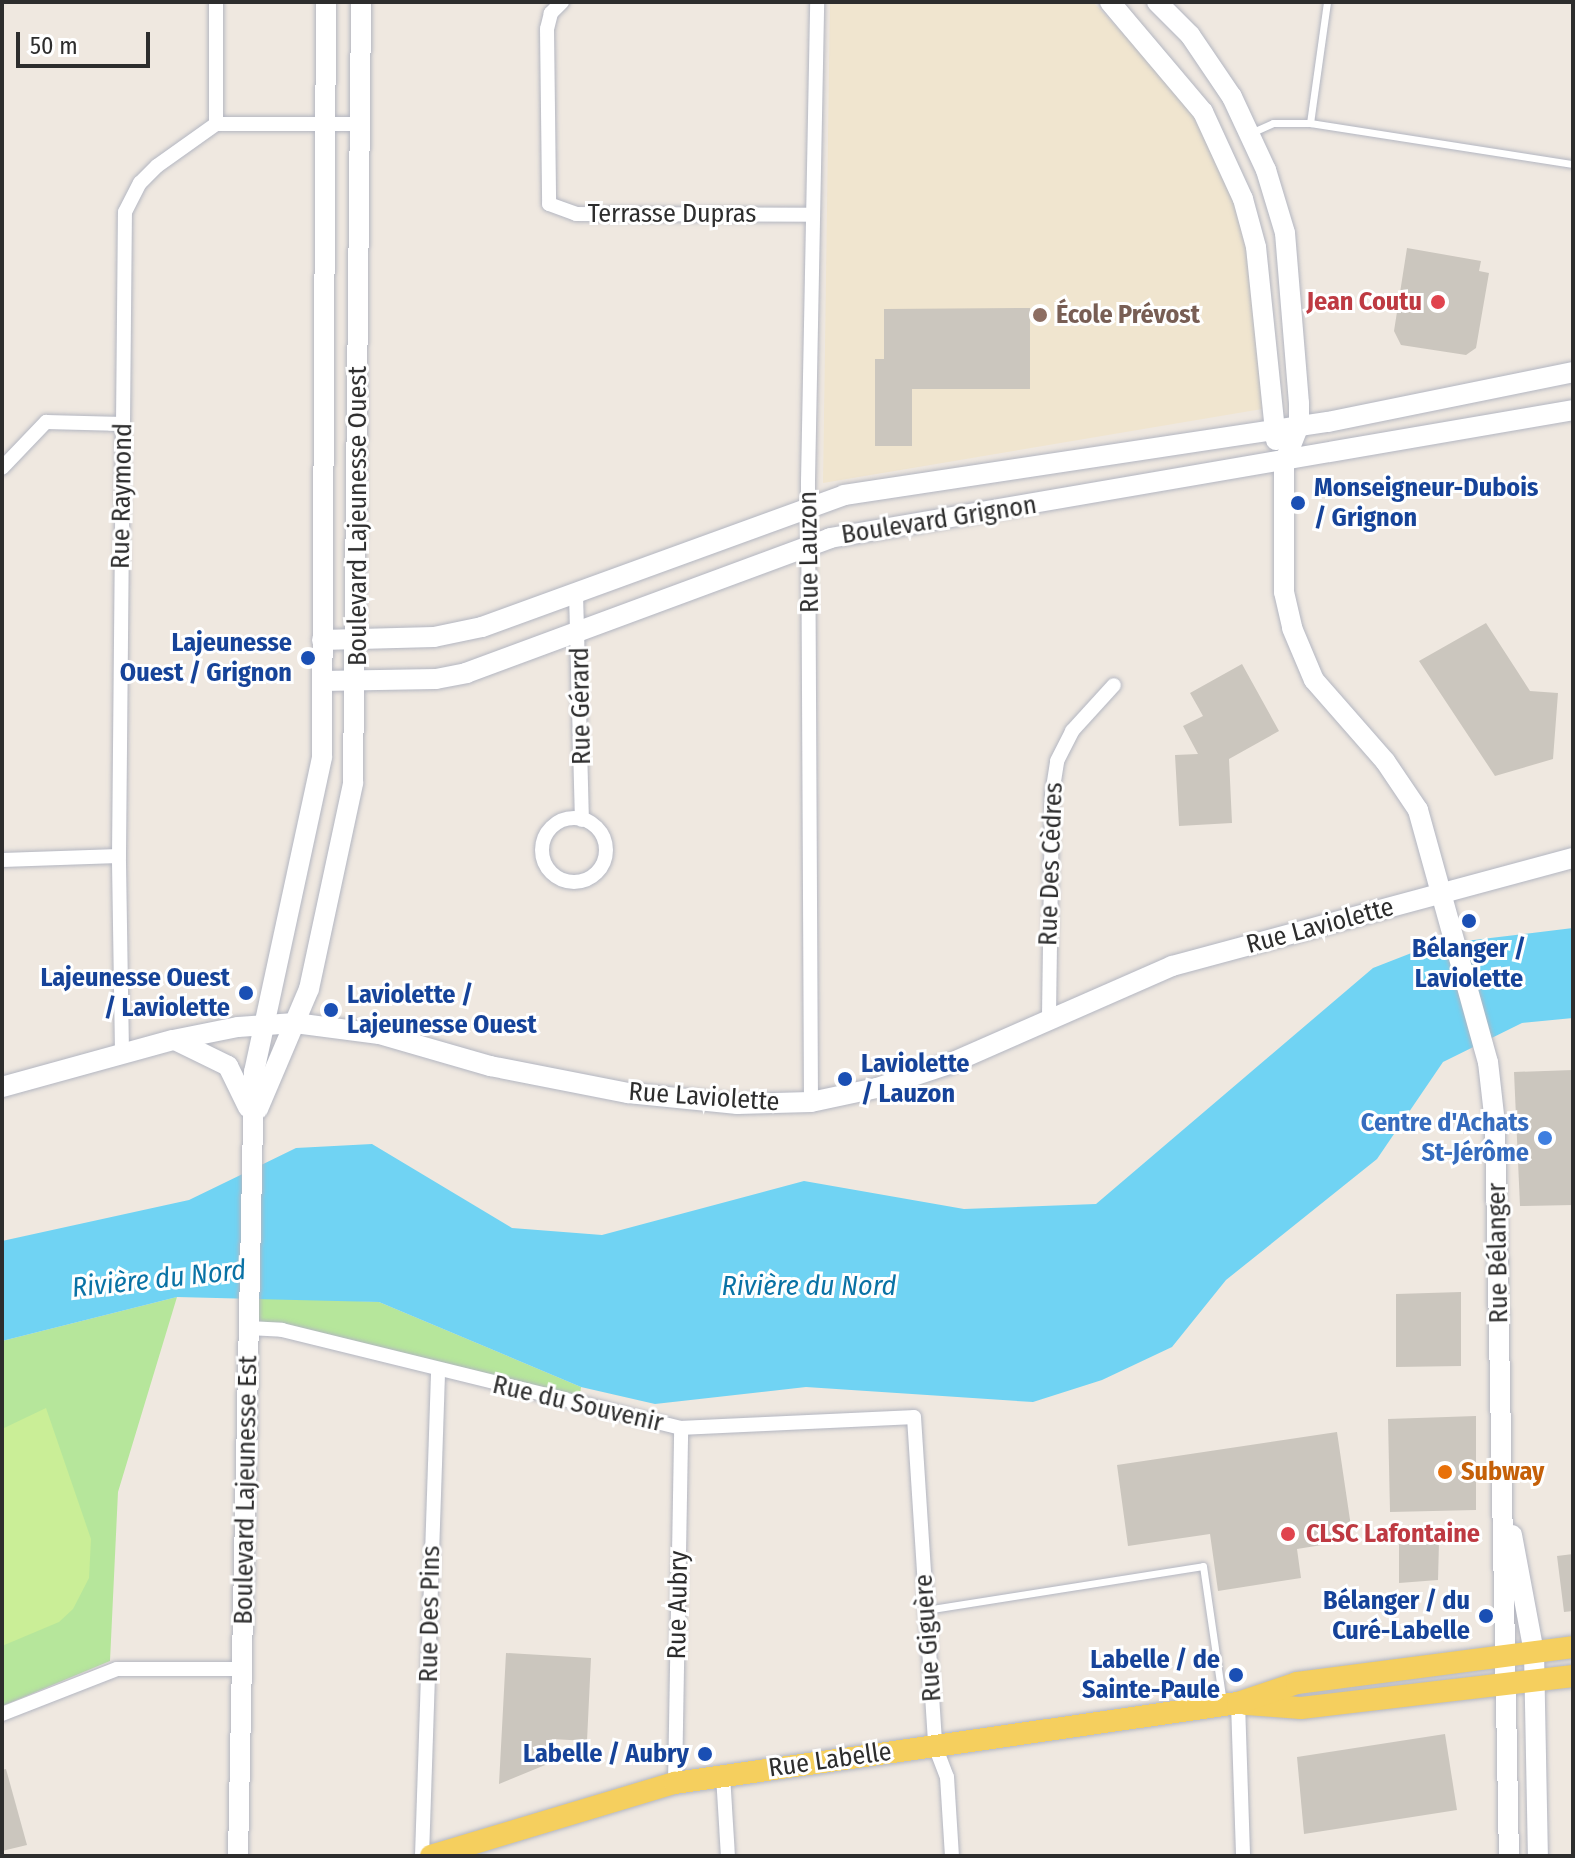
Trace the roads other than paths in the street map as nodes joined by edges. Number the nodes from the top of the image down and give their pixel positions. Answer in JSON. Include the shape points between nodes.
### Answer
{"nodes":[{"id":1,"x":216,"y":2,"type":"edge"},
{"id":2,"x":326,"y":2,"type":"edge"},
{"id":3,"x":361,"y":2,"type":"edge"},
{"id":4,"x":562,"y":2,"type":"edge"},
{"id":5,"x":817,"y":2,"type":"edge"},
{"id":6,"x":1110,"y":2,"type":"edge"},
{"id":7,"x":1157,"y":2,"type":"edge"},
{"id":8,"x":1327,"y":2,"type":"edge"},
{"id":9,"x":1310,"y":123,"type":"junction"},
{"id":10,"x":216,"y":124,"type":"junction"},
{"id":11,"x":325,"y":124,"type":"junction"},
{"id":12,"x":360,"y":124,"type":"junction"},
{"id":13,"x":1251,"y":133,"type":"junction"},
{"id":14,"x":1573,"y":164,"type":"edge"},
{"id":15,"x":812,"y":215,"type":"junction"},
{"id":16,"x":1573,"y":372,"type":"edge"},
{"id":17,"x":1573,"y":410,"type":"edge"},
{"id":18,"x":123,"y":424,"type":"junction"},
{"id":19,"x":1299,"y":425,"type":"junction"},
{"id":20,"x":1271,"y":428,"type":"junction"},
{"id":21,"x":1284,"y":463,"type":"junction"},
{"id":22,"x":2,"y":468,"type":"edge"},
{"id":23,"x":809,"y":505,"type":"junction"},
{"id":24,"x":809,"y":545,"type":"junction"},
{"id":25,"x":576,"y":593,"type":"junction"},
{"id":26,"x":579,"y":634,"type":"junction"},
{"id":27,"x":357,"y":639,"type":"junction"},
{"id":28,"x":322,"y":640,"type":"junction"},
{"id":29,"x":357,"y":680,"type":"junction"},
{"id":30,"x":322,"y":681,"type":"junction"},
{"id":31,"x":1114,"y":685,"type":"dead end"},
{"id":32,"x":582,"y":820,"type":"junction"},
{"id":33,"x":119,"y":856,"type":"junction"},
{"id":34,"x":1573,"y":858,"type":"edge"},
{"id":35,"x":2,"y":860,"type":"edge"},
{"id":36,"x":1443,"y":893,"type":"junction"},
{"id":37,"x":1049,"y":1016,"type":"junction"},
{"id":38,"x":295,"y":1023,"type":"junction"},
{"id":39,"x":265,"y":1024,"type":"junction"},
{"id":40,"x":173,"y":1040,"type":"junction"},
{"id":41,"x":122,"y":1053,"type":"junction"},
{"id":42,"x":2,"y":1087,"type":"edge"},
{"id":43,"x":811,"y":1102,"type":"junction"},
{"id":44,"x":252,"y":1124,"type":"junction"},
{"id":45,"x":248,"y":1328,"type":"junction"},
{"id":46,"x":438,"y":1372,"type":"junction"},
{"id":47,"x":914,"y":1417,"type":"joint"},
{"id":48,"x":681,"y":1428,"type":"junction"},
{"id":49,"x":1502,"y":1476,"type":"junction"},
{"id":50,"x":926,"y":1610,"type":"junction"},
{"id":51,"x":1573,"y":1647,"type":"edge"},
{"id":52,"x":1534,"y":1652,"type":"junction"},
{"id":53,"x":1504,"y":1654,"type":"junction"},
{"id":54,"x":242,"y":1669,"type":"junction"},
{"id":55,"x":1573,"y":1676,"type":"edge"},
{"id":56,"x":1534,"y":1680,"type":"junction"},
{"id":57,"x":1505,"y":1684,"type":"junction"},
{"id":58,"x":1231,"y":1704,"type":"junction"},
{"id":59,"x":2,"y":1714,"type":"edge"},
{"id":60,"x":935,"y":1746,"type":"junction"},
{"id":61,"x":723,"y":1775,"type":"junction"},
{"id":62,"x":675,"y":1783,"type":"junction"},
{"id":63,"x":238,"y":1856,"type":"edge"},
{"id":64,"x":422,"y":1856,"type":"edge"},
{"id":65,"x":431,"y":1856,"type":"edge"},
{"id":66,"x":728,"y":1856,"type":"edge"},
{"id":67,"x":952,"y":1856,"type":"edge"},
{"id":68,"x":1243,"y":1856,"type":"edge"},
{"id":69,"x":1509,"y":1856,"type":"edge"},
{"id":70,"x":1538,"y":1856,"type":"edge"}],
"edges":[{"from":1,"to":10,"type":"street"},
{"from":2,"to":11,"type":"street","name":"Boulevard Lajeunesse Ouest"},
{"from":3,"to":12,"type":"street","name":"Boulevard Lajeunesse Ouest"},
{"from":4,"to":15,"type":"street","name":"Terrasse Dupras","via":[[551,13],[547,29],[549,204],[576,214]]},
{"from":5,"to":15,"type":"street","name":"Rue Lauzon"},
{"from":6,"to":20,"type":"street","via":[[1203,112],[1243,199],[1260,274]]},
{"from":7,"to":13,"type":"street","via":[[1212,66]]},
{"from":8,"to":9,"type":"lane"},
{"from":9,"to":13,"type":"lane","via":[[1273,123]]},
{"from":9,"to":14,"type":"lane"},
{"from":10,"to":11,"type":"street"},
{"from":10,"to":18,"type":"street","name":"Rue Raymond","via":[[157,166],[140,183],[125,212]]},
{"from":11,"to":12,"type":"street"},
{"from":11,"to":28,"type":"street","name":"Boulevard Lajeunesse Ouest"},
{"from":12,"to":27,"type":"street","name":"Boulevard Lajeunesse Ouest"},
{"from":13,"to":19,"type":"street","via":[[1285,233]]},
{"from":15,"to":23,"type":"street","name":"Rue Lauzon"},
{"from":16,"to":19,"type":"street","name":"Boulevard Grignon"},
{"from":17,"to":21,"type":"street","name":"Boulevard Grignon"},
{"from":18,"to":22,"type":"street","via":[[46,422]]},
{"from":18,"to":33,"type":"street","name":"Rue Raymond"},
{"from":19,"to":20,"type":"street","name":"Boulevard Grignon"},
{"from":19,"to":21,"type":"street"},
{"from":20,"to":21,"type":"street"},
{"from":20,"to":23,"type":"street","name":"Boulevard Grignon","via":[[844,495]]},
{"from":21,"to":24,"type":"street","name":"Boulevard Grignon"},
{"from":21,"to":36,"type":"street","name":"Rue Bélanger","via":[[1284,592],[1301,654],[1335,709],[1404,785],[1426,831]]},
{"from":23,"to":24,"type":"street","name":"Rue Lauzon"},
{"from":23,"to":25,"type":"street","name":"Boulevard Grignon"},
{"from":24,"to":26,"type":"street","name":"Boulevard Grignon"},
{"from":24,"to":43,"type":"street","name":"Rue Lauzon"},
{"from":25,"to":26,"type":"street","name":"Rue Gérard"},
{"from":25,"to":27,"type":"street","name":"Boulevard Grignon","via":[[458,634]]},
{"from":26,"to":29,"type":"street","name":"Boulevard Grignon","via":[[466,673]]},
{"from":26,"to":32,"type":"street","name":"Rue Gérard"},
{"from":27,"to":28,"type":"street","name":"Boulevard Grignon"},
{"from":27,"to":29,"type":"street","name":"Boulevard Lajeunesse Ouest"},
{"from":28,"to":30,"type":"street","name":"Boulevard Lajeunesse Ouest"},
{"from":29,"to":30,"type":"street","name":"Boulevard Grignon"},
{"from":29,"to":38,"type":"street","name":"Boulevard Lajeunesse Ouest","via":[[353,783],[309,989]]},
{"from":30,"to":39,"type":"street","name":"Boulevard Lajeunesse Ouest","via":[[319,788]]},
{"from":31,"to":37,"type":"street","name":"Rue Des Cèdres","via":[[1072,731],[1057,761]]},
{"from":32,"to":32,"type":"street","via":[[604,838],[603,864],[585,880],[561,880],[547,868],[542,844],[557,823]]},
{"from":33,"to":35,"type":"street"},
{"from":33,"to":41,"type":"street","name":"Rue Raymond"},
{"from":34,"to":36,"type":"street","name":"Rue Laviolette"},
{"from":36,"to":37,"type":"street","name":"Rue Laviolette","via":[[1172,966]]},
{"from":36,"to":49,"type":"street","name":"Rue Bélanger","via":[[1488,1062],[1495,1123]]},
{"from":37,"to":43,"type":"street","name":"Rue Laviolette","via":[[949,1064],[877,1088]]},
{"from":38,"to":39,"type":"street","name":"Rue Laviolette"},
{"from":38,"to":43,"type":"street","name":"Rue Laviolette","via":[[379,1034],[490,1066],[628,1093],[737,1104]]},
{"from":38,"to":44,"type":"street","name":"Boulevard Lajeunesse Est"},
{"from":39,"to":40,"type":"street","name":"Rue Laviolette"},
{"from":39,"to":44,"type":"street","name":"Boulevard Lajeunesse Est","via":[[254,1072]]},
{"from":40,"to":41,"type":"street","name":"Rue Laviolette"},
{"from":40,"to":44,"type":"street","via":[[228,1066],[241,1086]]},
{"from":41,"to":42,"type":"street","name":"Rue Laviolette"},
{"from":44,"to":45,"type":"street","name":"Boulevard Lajeunesse Est"},
{"from":45,"to":46,"type":"street","name":"Rue du Souvenir","via":[[282,1330]]},
{"from":45,"to":54,"type":"street","name":"Boulevard Lajeunesse Est"},
{"from":46,"to":48,"type":"street","name":"Rue du Souvenir"},
{"from":46,"to":64,"type":"street","name":"Rue Des Pins"},
{"from":47,"to":48,"type":"street","name":"Rue du Souvenir"},
{"from":47,"to":50,"type":"street","name":"Rue Giguère"},
{"from":48,"to":62,"type":"street","name":"Rue Aubry"},
{"from":49,"to":52,"type":"street","name":"Rue Bélanger"},
{"from":49,"to":53,"type":"street","name":"Rue Bélanger"},
{"from":50,"to":58,"type":"lane","via":[[1203,1566]]},
{"from":50,"to":60,"type":"street","name":"Rue Giguère"},
{"from":51,"to":52,"type":"main road","name":"Rue Labelle"},
{"from":52,"to":53,"type":"main road","name":"Rue Labelle"},
{"from":52,"to":56,"type":"street","name":"Rue Bélanger"},
{"from":53,"to":57,"type":"street","name":"Rue Bélanger"},
{"from":53,"to":58,"type":"main road","name":"Rue Labelle","via":[[1297,1683]]},
{"from":54,"to":59,"type":"street","via":[[117,1669]]},
{"from":54,"to":63,"type":"street","name":"Boulevard Lajeunesse Est"},
{"from":55,"to":56,"type":"main road","name":"Rue Labelle"},
{"from":56,"to":57,"type":"main road","name":"Rue Labelle"},
{"from":56,"to":70,"type":"street","name":"Rue Bélanger"},
{"from":57,"to":58,"type":"main road","name":"Rue Labelle","via":[[1301,1708]]},
{"from":57,"to":69,"type":"street","name":"Rue Bélanger"},
{"from":58,"to":60,"type":"main road","name":"Rue Labelle"},
{"from":58,"to":68,"type":"street"},
{"from":60,"to":61,"type":"main road","name":"Rue Labelle"},
{"from":60,"to":67,"type":"street","name":"Rue Giguère","via":[[947,1777]]},
{"from":61,"to":62,"type":"main road","name":"Rue Labelle"},
{"from":61,"to":66,"type":"street"},
{"from":62,"to":65,"type":"main road","name":"Rue Labelle"}]}
